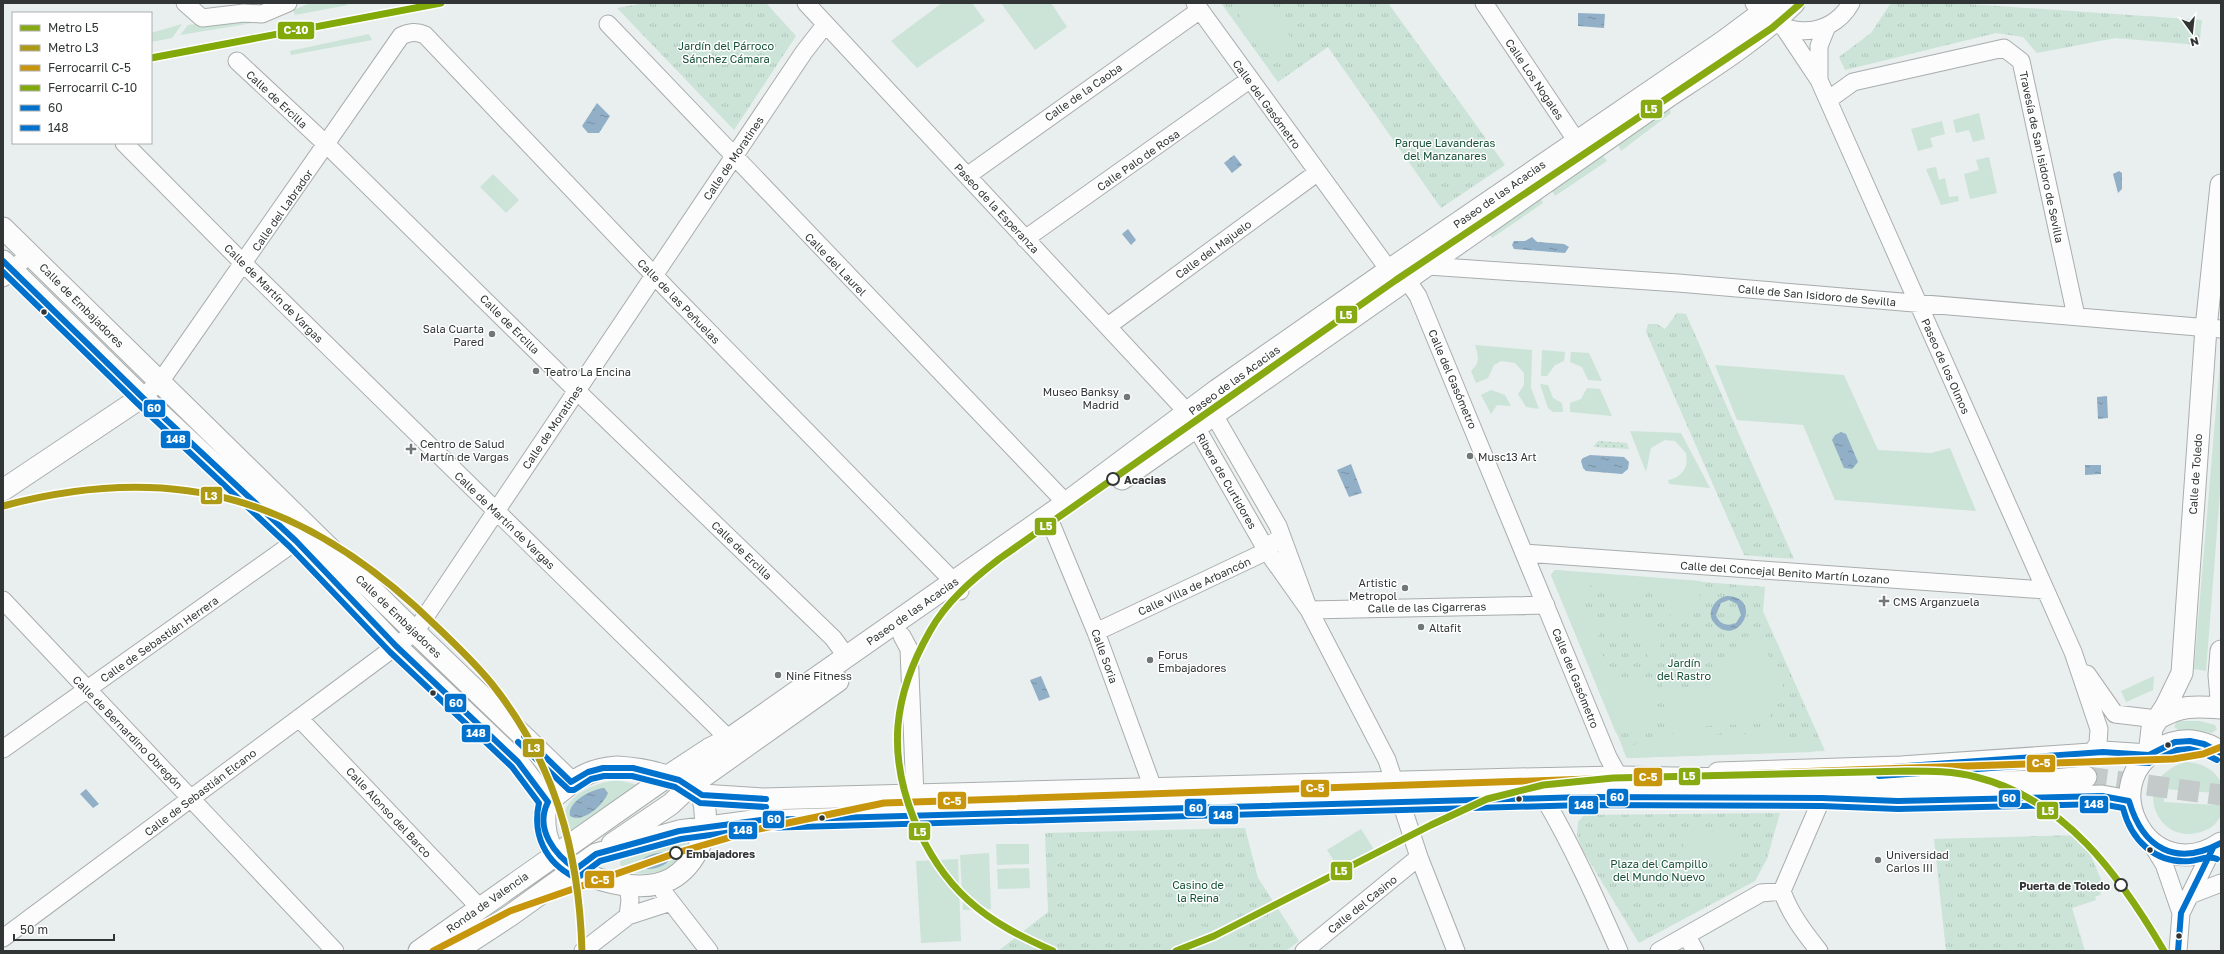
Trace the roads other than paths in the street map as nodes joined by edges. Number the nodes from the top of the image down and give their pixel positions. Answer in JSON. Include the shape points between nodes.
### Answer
{"nodes":[{"id":1,"x":185,"y":3,"type":"edge"},
{"id":2,"x":288,"y":3,"type":"edge"},
{"id":3,"x":806,"y":3,"type":"edge"},
{"id":4,"x":1484,"y":3,"type":"edge"},
{"id":5,"x":1794,"y":3,"type":"edge"},
{"id":6,"x":1851,"y":3,"type":"edge"},
{"id":7,"x":1198,"y":6,"type":"edge"},
{"id":8,"x":1770,"y":14,"type":"edge"},
{"id":9,"x":608,"y":24,"type":"dead end"},
{"id":10,"x":825,"y":24,"type":"junction"},
{"id":11,"x":1827,"y":26,"type":"junction"},
{"id":12,"x":401,"y":36,"type":"joint"},
{"id":13,"x":237,"y":61,"type":"dead end"},
{"id":14,"x":1250,"y":80,"type":"junction"},
{"id":15,"x":1819,"y":80,"type":"junction"},
{"id":16,"x":1828,"y":100,"type":"junction"},
{"id":17,"x":125,"y":144,"type":"edge"},
{"id":18,"x":327,"y":145,"type":"junction"},
{"id":19,"x":1581,"y":147,"type":"junction"},
{"id":20,"x":734,"y":157,"type":"junction"},
{"id":21,"x":1318,"y":172,"type":"junction"},
{"id":22,"x":967,"y":176,"type":"junction"},
{"id":23,"x":2221,"y":186,"type":"edge"},
{"id":24,"x":3,"y":228,"type":"edge"},
{"id":25,"x":1025,"y":239,"type":"junction"},
{"id":26,"x":30,"y":254,"type":"junction"},
{"id":27,"x":244,"y":264,"type":"junction"},
{"id":28,"x":1428,"y":266,"type":"junction"},
{"id":29,"x":6,"y":270,"type":"edge"},
{"id":30,"x":1389,"y":270,"type":"junction"},
{"id":31,"x":655,"y":276,"type":"junction"},
{"id":32,"x":1407,"y":280,"type":"junction"},
{"id":33,"x":1917,"y":303,"type":"junction"},
{"id":34,"x":2076,"y":316,"type":"junction"},
{"id":35,"x":1108,"y":326,"type":"junction"},
{"id":36,"x":2213,"y":328,"type":"edge"},
{"id":37,"x":160,"y":382,"type":"junction"},
{"id":38,"x":577,"y":391,"type":"junction"},
{"id":39,"x":142,"y":397,"type":"junction"},
{"id":40,"x":1214,"y":415,"type":"junction"},
{"id":41,"x":1192,"y":421,"type":"junction"},
{"id":42,"x":3,"y":490,"type":"edge"},
{"id":43,"x":1066,"y":503,"type":"junction"},
{"id":44,"x":495,"y":510,"type":"junction"},
{"id":45,"x":1049,"y":522,"type":"junction"},
{"id":46,"x":1278,"y":526,"type":"junction"},
{"id":47,"x":318,"y":537,"type":"junction"},
{"id":48,"x":296,"y":541,"type":"junction"},
{"id":49,"x":1267,"y":551,"type":"junction"},
{"id":50,"x":1524,"y":554,"type":"junction"},
{"id":51,"x":957,"y":586,"type":"junction"},
{"id":52,"x":2045,"y":590,"type":"junction"},
{"id":53,"x":3,"y":600,"type":"edge"},
{"id":54,"x":1546,"y":605,"type":"junction"},
{"id":55,"x":1309,"y":610,"type":"junction"},
{"id":56,"x":415,"y":632,"type":"junction"},
{"id":57,"x":1096,"y":632,"type":"junction"},
{"id":58,"x":902,"y":636,"type":"junction"},
{"id":59,"x":396,"y":646,"type":"junction"},
{"id":60,"x":2072,"y":652,"type":"junction"},
{"id":61,"x":2221,"y":652,"type":"edge"},
{"id":62,"x":847,"y":657,"type":"junction"},
{"id":63,"x":88,"y":689,"type":"junction"},
{"id":64,"x":2221,"y":698,"type":"edge"},
{"id":65,"x":2221,"y":708,"type":"edge"},
{"id":66,"x":299,"y":718,"type":"junction"},
{"id":67,"x":2157,"y":719,"type":"junction"},
{"id":68,"x":729,"y":738,"type":"junction"},
{"id":69,"x":3,"y":749,"type":"edge"},
{"id":70,"x":2221,"y":753,"type":"edge"},
{"id":71,"x":2091,"y":754,"type":"junction"},
{"id":72,"x":2149,"y":755,"type":"junction"},
{"id":73,"x":716,"y":768,"type":"junction"},
{"id":74,"x":668,"y":776,"type":"junction"},
{"id":75,"x":1619,"y":777,"type":"junction"},
{"id":76,"x":2086,"y":777,"type":"tunnel mouth"},
{"id":77,"x":1395,"y":781,"type":"junction"},
{"id":78,"x":571,"y":782,"type":"junction"},
{"id":79,"x":1922,"y":784,"type":"junction"},
{"id":80,"x":1153,"y":788,"type":"junction"},
{"id":81,"x":696,"y":791,"type":"junction"},
{"id":82,"x":914,"y":796,"type":"junction"},
{"id":83,"x":1640,"y":796,"type":"junction"},
{"id":84,"x":191,"y":798,"type":"junction"},
{"id":85,"x":1544,"y":798,"type":"junction"},
{"id":86,"x":1822,"y":798,"type":"junction"},
{"id":87,"x":2129,"y":801,"type":"junction"},
{"id":88,"x":548,"y":802,"type":"junction"},
{"id":89,"x":1401,"y":802,"type":"junction"},
{"id":90,"x":711,"y":826,"type":"junction"},
{"id":91,"x":2151,"y":843,"type":"junction"},
{"id":92,"x":2218,"y":848,"type":"edge"},
{"id":93,"x":556,"y":854,"type":"junction"},
{"id":94,"x":596,"y":854,"type":"junction"},
{"id":95,"x":1419,"y":857,"type":"junction"},
{"id":96,"x":576,"y":869,"type":"junction"},
{"id":97,"x":657,"y":883,"type":"junction"},
{"id":98,"x":2221,"y":884,"type":"edge"},
{"id":99,"x":628,"y":886,"type":"junction"},
{"id":100,"x":1782,"y":891,"type":"junction"},
{"id":101,"x":2190,"y":895,"type":"junction"},
{"id":102,"x":671,"y":902,"type":"junction"},
{"id":103,"x":479,"y":907,"type":"junction"},
{"id":104,"x":2180,"y":913,"type":"junction"},
{"id":105,"x":628,"y":916,"type":"junction"},
{"id":106,"x":3,"y":938,"type":"edge"},
{"id":107,"x":1691,"y":944,"type":"edge"},
{"id":108,"x":335,"y":951,"type":"edge"},
{"id":109,"x":419,"y":951,"type":"edge"},
{"id":110,"x":456,"y":951,"type":"edge"},
{"id":111,"x":583,"y":951,"type":"edge"},
{"id":112,"x":709,"y":951,"type":"edge"},
{"id":113,"x":1304,"y":951,"type":"edge"},
{"id":114,"x":1456,"y":951,"type":"edge"},
{"id":115,"x":1619,"y":951,"type":"edge"},
{"id":116,"x":1659,"y":951,"type":"edge"},
{"id":117,"x":1819,"y":951,"type":"edge"},
{"id":118,"x":2178,"y":951,"type":"edge"}],
"edges":[{"from":1,"to":2,"type":"street","via":[[202,18],[244,13],[262,14]]},
{"from":3,"to":10,"type":"street","name":"Paseo de la Esperanza"},
{"from":4,"to":19,"type":"street","name":"Calle Los Nogales"},
{"from":5,"to":8,"type":"main road","name":"Paseo de las Acacias"},
{"from":6,"to":11,"type":"street"},
{"from":7,"to":14,"type":"street","name":"Calle del Gasómetro"},
{"from":7,"to":22,"type":"street","name":"Calle de la Caoba"},
{"from":8,"to":11,"type":"street","via":[[1812,30]]},
{"from":8,"to":15,"type":"street","name":"Paseo de los Olmos"},
{"from":8,"to":19,"type":"main road","name":"Paseo de las Acacias"},
{"from":9,"to":20,"type":"street","name":"Calle del Laurel"},
{"from":10,"to":20,"type":"street","name":"Calle de Moratines"},
{"from":10,"to":22,"type":"street","name":"Paseo de la Esperanza"},
{"from":11,"to":15,"type":"street","name":"Paseo de los Olmos","via":[[1819,46]]},
{"from":12,"to":18,"type":"street","name":"Calle del Labrador"},
{"from":12,"to":31,"type":"street","name":"Calle de las Peñuelas","via":[[413,32],[425,35]]},
{"from":13,"to":18,"type":"street","name":"Calle de Ercilla"},
{"from":14,"to":21,"type":"street","name":"Calle del Gasómetro"},
{"from":14,"to":25,"type":"street","name":"Calle Palo de Rosa"},
{"from":15,"to":16,"type":"street","name":"Paseo de los Olmos"},
{"from":16,"to":33,"type":"street","name":"Paseo de los Olmos"},
{"from":16,"to":34,"type":"street","name":"Travesía de San Isidoro de Sevilla","via":[[1854,82],[2004,48],[2021,61]]},
{"from":17,"to":27,"type":"street","name":"Calle de Martín de Vargas"},
{"from":18,"to":27,"type":"street","name":"Calle del Labrador"},
{"from":18,"to":38,"type":"street","name":"Calle de Ercilla"},
{"from":19,"to":28,"type":"main road","name":"Paseo de las Acacias"},
{"from":19,"to":30,"type":"main road","name":"Paseo de las Acacias"},
{"from":20,"to":31,"type":"street","name":"Calle de Moratines"},
{"from":20,"to":43,"type":"street","name":"Calle del Laurel"},
{"from":21,"to":30,"type":"street","name":"Calle del Gasómetro"},
{"from":21,"to":35,"type":"street","name":"Calle del Majuelo"},
{"from":22,"to":25,"type":"street","name":"Paseo de la Esperanza"},
{"from":23,"to":36,"type":"main road","name":"Calle de Toledo"},
{"from":24,"to":26,"type":"main road","name":"Calle de Embajadores"},
{"from":25,"to":35,"type":"street","name":"Paseo de la Esperanza"},
{"from":26,"to":29,"type":"street"},
{"from":26,"to":37,"type":"main road","name":"Calle de Embajadores"},
{"from":27,"to":37,"type":"street","name":"Calle del Labrador"},
{"from":27,"to":44,"type":"street","name":"Calle de Martín de Vargas"},
{"from":28,"to":32,"type":"main road","name":"Paseo de las Acacias"},
{"from":28,"to":33,"type":"street","name":"Calle de San Isidoro de Sevilla"},
{"from":29,"to":39,"type":"main road","name":"Calle de Embajadores"},
{"from":30,"to":32,"type":"street","name":"Calle del Gasómetro"},
{"from":30,"to":41,"type":"main road","name":"Paseo de las Acacias"},
{"from":31,"to":38,"type":"street","name":"Calle de Moratines"},
{"from":31,"to":51,"type":"street","name":"Calle de las Peñuelas"},
{"from":32,"to":40,"type":"main road","name":"Paseo de las Acacias"},
{"from":32,"to":50,"type":"street","name":"Calle del Gasómetro","via":[[1418,296]]},
{"from":33,"to":34,"type":"street","name":"Calle de San Isidoro de Sevilla"},
{"from":33,"to":52,"type":"street","name":"Paseo de los Olmos"},
{"from":34,"to":36,"type":"street","name":"Calle de San Isidoro de Sevilla"},
{"from":35,"to":41,"type":"street","name":"Paseo de la Esperanza"},
{"from":36,"to":67,"type":"main road","name":"Calle de Toledo","via":[[2182,673],[2170,700]]},
{"from":37,"to":39,"type":"street"},
{"from":37,"to":47,"type":"main road","name":"Calle de Embajadores"},
{"from":38,"to":44,"type":"street","name":"Calle de Moratines"},
{"from":38,"to":62,"type":"street","name":"Calle de Ercilla","via":[[833,638]]},
{"from":39,"to":42,"type":"main road"},
{"from":39,"to":48,"type":"main road","name":"Calle de Embajadores"},
{"from":40,"to":41,"type":"main road","name":"Paseo de las Acacias"},
{"from":40,"to":46,"type":"street","name":"Ribera de Curtidores"},
{"from":41,"to":43,"type":"main road","name":"Paseo de las Acacias"},
{"from":41,"to":45,"type":"main road","name":"Paseo de las Acacias"},
{"from":41,"to":49,"type":"street","name":"Ribera de Curtidores"},
{"from":43,"to":45,"type":"main road","name":"Paseo de las Acacias"},
{"from":44,"to":56,"type":"street","name":"Calle de Moratines"},
{"from":44,"to":68,"type":"street","name":"Calle de Martín de Vargas"},
{"from":45,"to":51,"type":"main road","name":"Paseo de las Acacias"},
{"from":45,"to":57,"type":"street","name":"Calle Soria"},
{"from":46,"to":49,"type":"street"},
{"from":46,"to":55,"type":"street","name":"Ribera de Curtidores"},
{"from":47,"to":48,"type":"street","name":"Calle de Sebastián Herrera"},
{"from":47,"to":56,"type":"main road","name":"Calle de Embajadores"},
{"from":48,"to":59,"type":"main road","name":"Calle de Embajadores"},
{"from":48,"to":63,"type":"street","name":"Calle de Sebastián Herrera"},
{"from":49,"to":55,"type":"street","name":"Ribera de Curtidores"},
{"from":49,"to":57,"type":"street","name":"Calle Villa de Arbancón"},
{"from":50,"to":52,"type":"street","name":"Calle del Concejal Benito Martín Lozano"},
{"from":50,"to":54,"type":"street","name":"Calle del Gasómetro"},
{"from":51,"to":58,"type":"main road","name":"Paseo de las Acacias"},
{"from":51,"to":62,"type":"main road","name":"Paseo de las Acacias"},
{"from":52,"to":60,"type":"street","name":"Paseo de los Olmos"},
{"from":53,"to":63,"type":"street","name":"Calle de Bernardino Obregón"},
{"from":54,"to":55,"type":"street","name":"Calle de las Cigarreras"},
{"from":54,"to":75,"type":"street","name":"Calle del Gasómetro","via":[[1608,757]]},
{"from":55,"to":77,"type":"street","name":"Ribera de Curtidores","via":[[1387,760]]},
{"from":56,"to":59,"type":"street","name":"Calle de Moratines"},
{"from":56,"to":78,"type":"main road","name":"Calle de Embajadores"},
{"from":57,"to":80,"type":"street","name":"Calle Soria"},
{"from":58,"to":73,"type":"main road","name":"Paseo de las Acacias"},
{"from":58,"to":82,"type":"street","via":[[909,649]]},
{"from":59,"to":66,"type":"street","name":"Calle de Sebastián Elcano"},
{"from":59,"to":88,"type":"main road","name":"Calle de Embajadores","via":[[518,762]]},
{"from":60,"to":67,"type":"street","name":"Paseo de los Olmos","via":[[2115,714]]},
{"from":60,"to":71,"type":"street","name":"Paseo de los Olmos","via":[[2099,728],[2098,743]]},
{"from":61,"to":64,"type":"main road"},
{"from":62,"to":68,"type":"main road","name":"Paseo de las Acacias"},
{"from":63,"to":69,"type":"street","name":"Calle de Sebastián Herrera"},
{"from":63,"to":84,"type":"street","name":"Calle de Bernardino Obregón"},
{"from":65,"to":67,"type":"main road","via":[[2189,706],[2172,710]]},
{"from":66,"to":84,"type":"street","name":"Calle de Sebastián Elcano"},
{"from":66,"to":103,"type":"street","name":"Calle Alonso del Barco"},
{"from":67,"to":72,"type":"main road","name":"Calle de Toledo","via":[[2152,728]]},
{"from":68,"to":73,"type":"street"},
{"from":68,"to":74,"type":"main road","name":"Paseo de las Acacias"},
{"from":70,"to":72,"type":"main road","via":[[2204,744],[2190,741],[2176,742]]},
{"from":71,"to":72,"type":"main road","via":[[2103,752]]},
{"from":71,"to":75,"type":"main road","via":[[1901,767]]},
{"from":72,"to":87,"type":"main road","via":[[2138,768],[2131,784]]},
{"from":73,"to":81,"type":"main road","name":"Paseo de las Acacias"},
{"from":74,"to":78,"type":"main road","via":[[633,768],[603,768],[588,772]]},
{"from":74,"to":81,"type":"main road"},
{"from":74,"to":93,"type":"main road","name":"Paseo de las Acacias"},
{"from":75,"to":77,"type":"main road"},
{"from":75,"to":79,"type":"main road"},
{"from":75,"to":83,"type":"street","name":"Calle del Gasómetro"},
{"from":76,"to":79,"type":"main road","via":[[2042,781]]},
{"from":77,"to":80,"type":"main road"},
{"from":77,"to":89,"type":"street","name":"Ribera de Curtidores"},
{"from":78,"to":88,"type":"main road"},
{"from":79,"to":83,"type":"main road"},
{"from":80,"to":82,"type":"main road"},
{"from":81,"to":82,"type":"main road","via":[[763,799]]},
{"from":81,"to":90,"type":"main road","via":[[707,811]]},
{"from":81,"to":94,"type":"main road","name":"Paseo de las Acacias","via":[[671,804]]},
{"from":83,"to":85,"type":"main road","name":"Ronda de Valencia"},
{"from":83,"to":86,"type":"main road"},
{"from":84,"to":106,"type":"street","name":"Calle de Sebastián Elcano"},
{"from":84,"to":108,"type":"street","name":"Calle de Bernardino Obregón"},
{"from":85,"to":89,"type":"main road","name":"Ronda de Valencia"},
{"from":85,"to":115,"type":"street","via":[[1560,825]]},
{"from":86,"to":87,"type":"main road","via":[[1898,801],[2102,796]]},
{"from":86,"to":100,"type":"street"},
{"from":87,"to":91,"type":"main road","via":[[2139,830]]},
{"from":88,"to":93,"type":"main road","via":[[546,836]]},
{"from":89,"to":90,"type":"main road","name":"Ronda de Valencia","via":[[822,817]]},
{"from":89,"to":95,"type":"street","name":"Ribera de Curtidores"},
{"from":90,"to":94,"type":"main road","name":"Ronda de Valencia","via":[[679,831]]},
{"from":90,"to":97,"type":"main road","via":[[687,867],[671,879]]},
{"from":91,"to":92,"type":"main road","via":[[2165,851],[2182,855],[2198,854]]},
{"from":91,"to":104,"type":"street","via":[[2164,864]]},
{"from":92,"to":101,"type":"street"},
{"from":93,"to":96,"type":"main road"},
{"from":93,"to":103,"type":"main road","name":"Ronda de Valencia"},
{"from":94,"to":96,"type":"main road","name":"Ronda de Valencia"},
{"from":95,"to":113,"type":"street","name":"Calle del Casino"},
{"from":95,"to":114,"type":"street","name":"Ribera de Curtidores"},
{"from":96,"to":99,"type":"main road"},
{"from":96,"to":110,"type":"main road","name":"Ronda de Valencia"},
{"from":97,"to":99,"type":"main road"},
{"from":97,"to":102,"type":"street"},
{"from":98,"to":101,"type":"street"},
{"from":99,"to":105,"type":"street"},
{"from":100,"to":107,"type":"street","via":[[1761,893]]},
{"from":100,"to":117,"type":"street","via":[[1787,906],[1798,924]]},
{"from":101,"to":104,"type":"street"},
{"from":102,"to":105,"type":"street"},
{"from":102,"to":112,"type":"street"},
{"from":103,"to":109,"type":"main road","name":"Ronda de Valencia"},
{"from":104,"to":118,"type":"street"},
{"from":105,"to":111,"type":"street"},
{"from":107,"to":116,"type":"street"}]}
